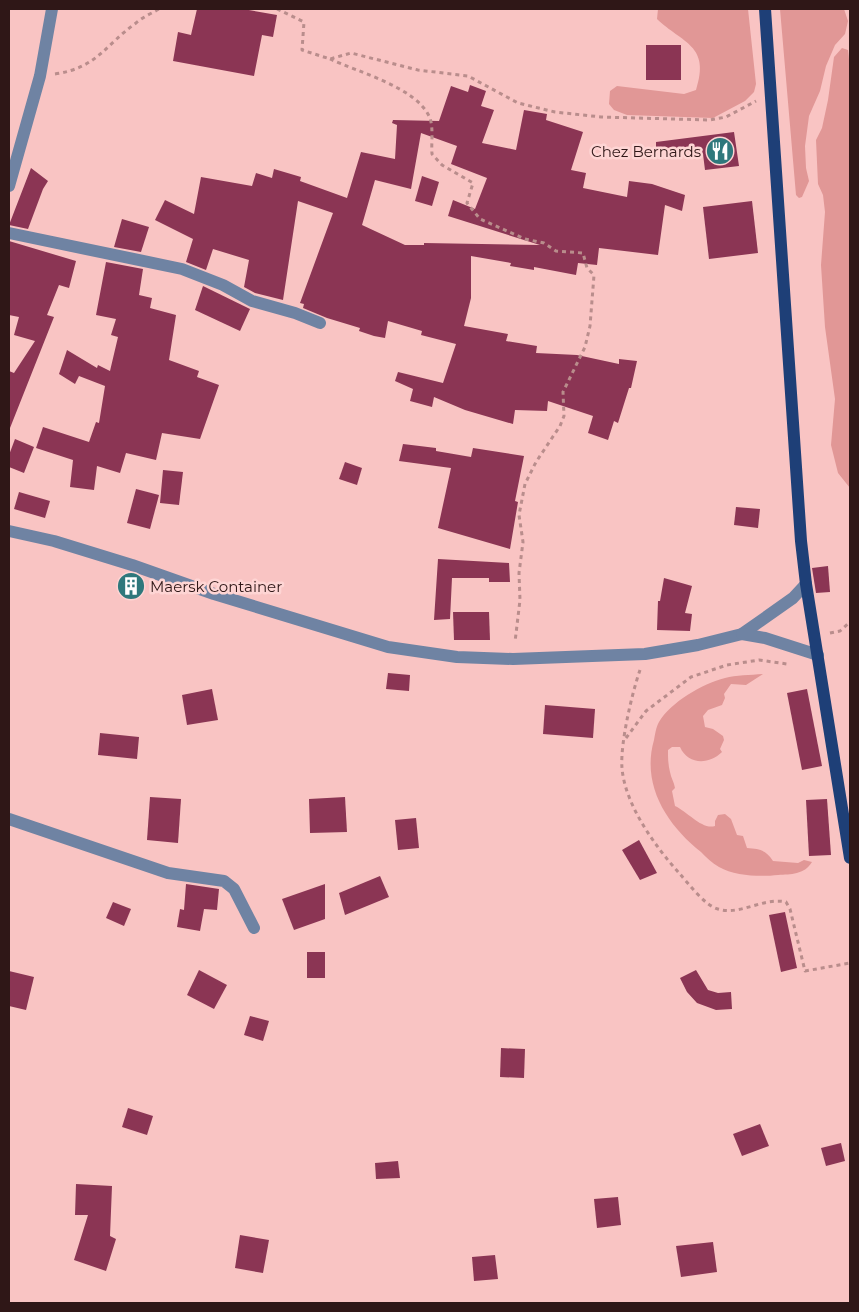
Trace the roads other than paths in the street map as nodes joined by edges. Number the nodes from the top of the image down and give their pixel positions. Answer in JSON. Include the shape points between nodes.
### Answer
{"nodes":[{"id":1,"x":52,"y":9,"type":"edge"},
{"id":2,"x":765,"y":9,"type":"edge"},
{"id":3,"x":9,"y":186,"type":"edge"},
{"id":4,"x":9,"y":233,"type":"edge"},
{"id":5,"x":320,"y":323,"type":"dead end"},
{"id":6,"x":9,"y":531,"type":"edge"},
{"id":7,"x":806,"y":584,"type":"junction"},
{"id":8,"x":742,"y":634,"type":"junction"},
{"id":9,"x":818,"y":655,"type":"junction"},
{"id":10,"x":9,"y":819,"type":"edge"},
{"id":11,"x":850,"y":858,"type":"edge"},
{"id":12,"x":254,"y":928,"type":"dead end"}],
"edges":[{"from":1,"to":3,"type":"street","via":[[40,76]]},
{"from":2,"to":7,"type":"main road"},
{"from":4,"to":5,"type":"street","via":[[182,269],[224,285],[252,301]]},
{"from":6,"to":8,"type":"street","via":[[132,564],[214,594],[388,647],[457,657],[513,659],[645,654]]},
{"from":7,"to":8,"type":"street","via":[[793,598]]},
{"from":7,"to":9,"type":"main road"},
{"from":8,"to":9,"type":"street"},
{"from":9,"to":11,"type":"main road"},
{"from":10,"to":12,"type":"street","via":[[168,873],[224,881],[234,889]]}]}
